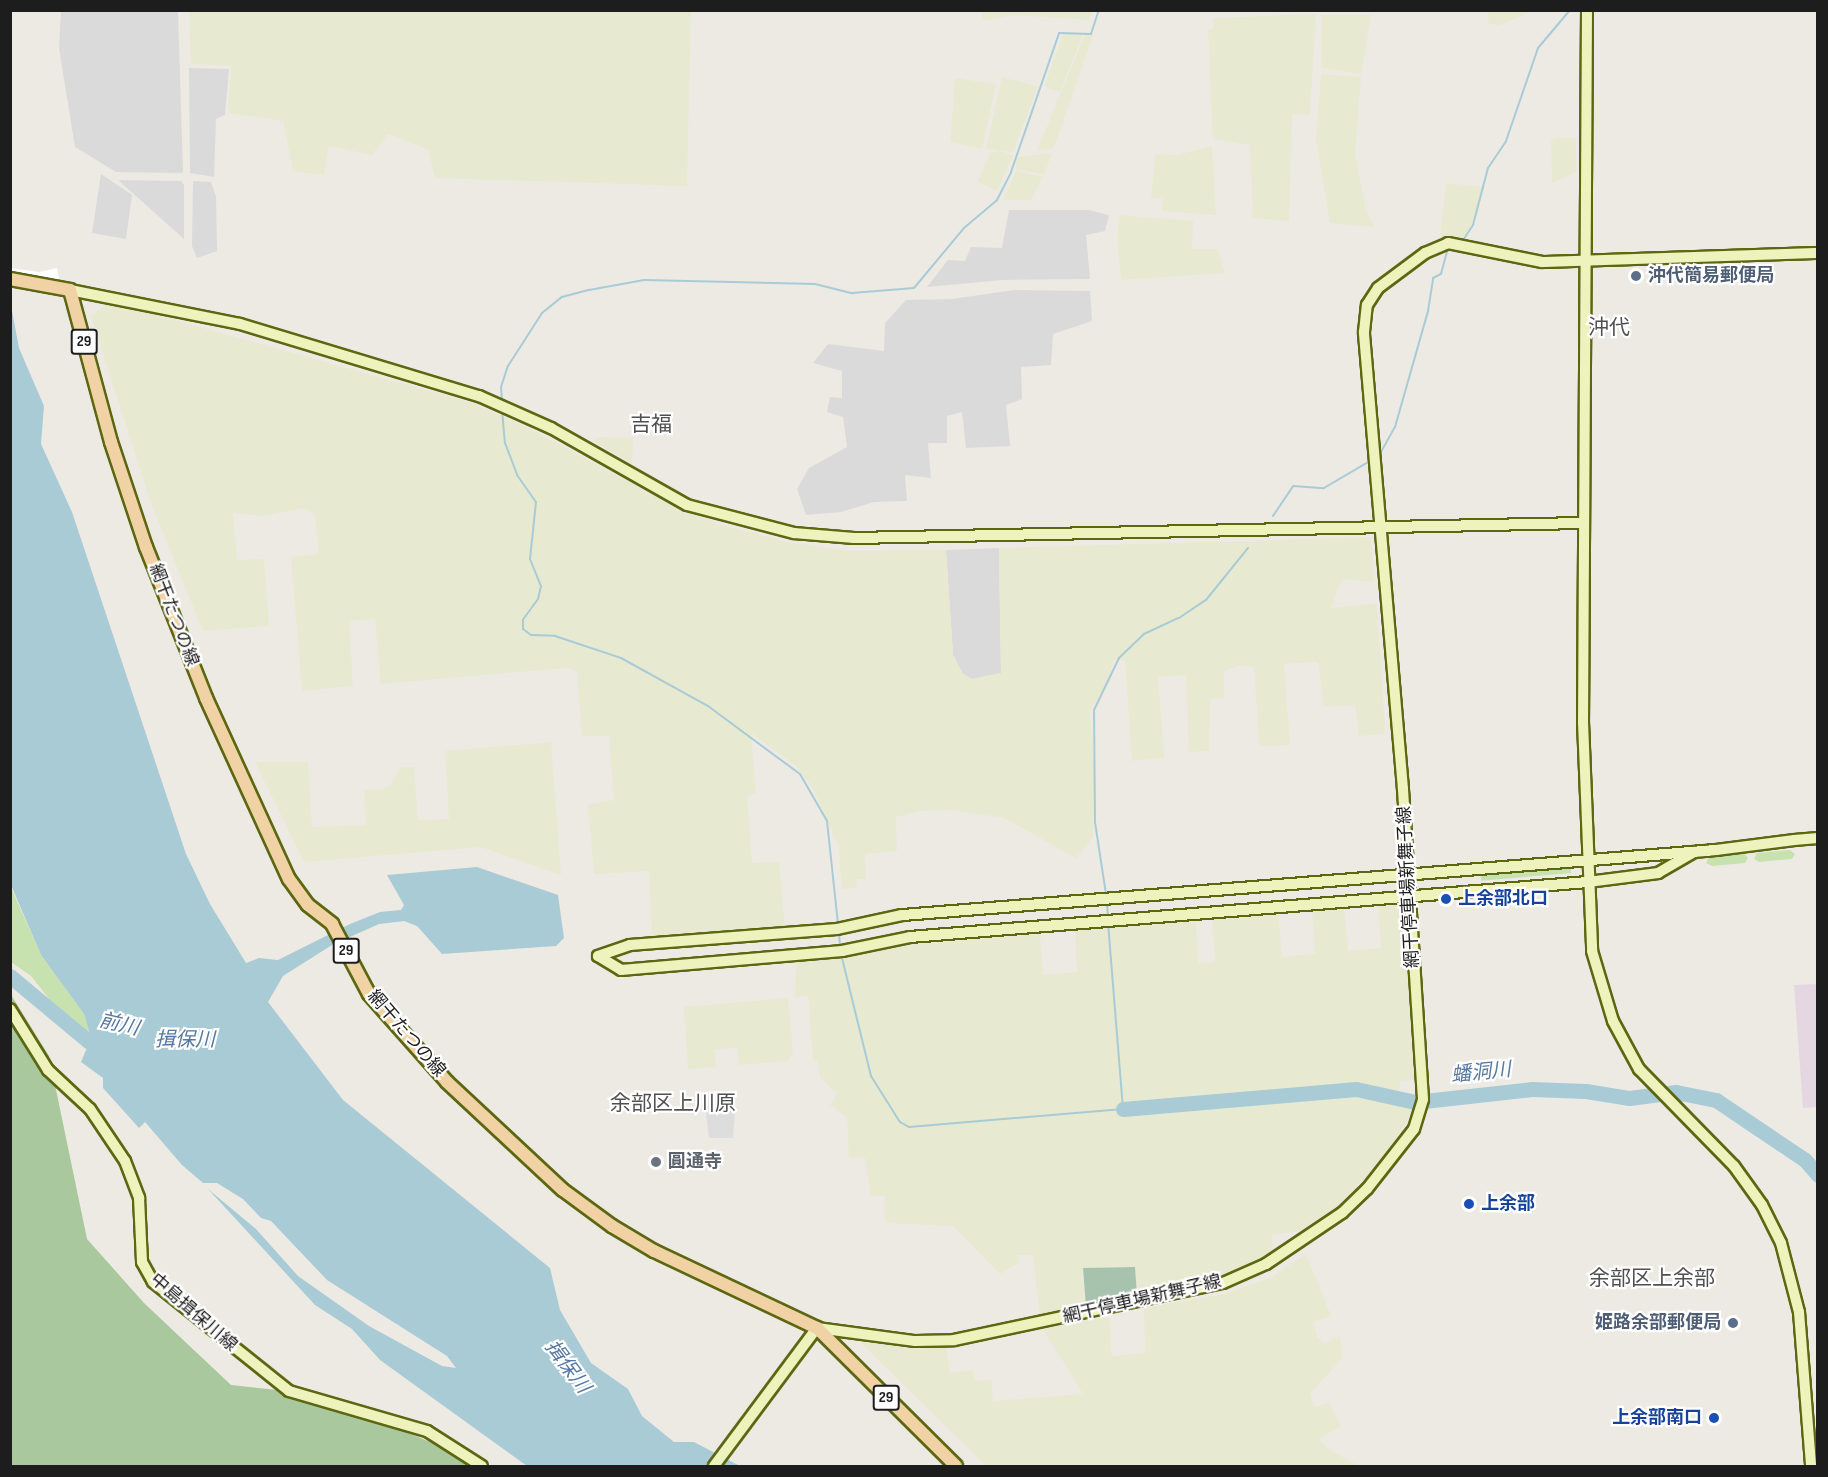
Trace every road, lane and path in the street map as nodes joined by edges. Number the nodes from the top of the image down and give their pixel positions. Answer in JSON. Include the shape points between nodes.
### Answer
{"nodes":[{"id":1,"x":1587,"y":10,"type":"edge"},
{"id":2,"x":1818,"y":253,"type":"edge"},
{"id":3,"x":1586,"y":262,"type":"junction"},
{"id":4,"x":10,"y":279,"type":"edge"},
{"id":5,"x":67,"y":289,"type":"junction"},
{"id":6,"x":1584,"y":524,"type":"junction"},
{"id":7,"x":1382,"y":529,"type":"junction"},
{"id":8,"x":1818,"y":838,"type":"edge"},
{"id":9,"x":1716,"y":850,"type":"junction"},
{"id":10,"x":1586,"y":861,"type":"junction"},
{"id":11,"x":1406,"y":876,"type":"junction"},
{"id":12,"x":1588,"y":882,"type":"junction"},
{"id":13,"x":1408,"y":898,"type":"junction"},
{"id":14,"x":10,"y":1009,"type":"edge"},
{"id":15,"x":814,"y":1332,"type":"junction"},
{"id":16,"x":482,"y":1467,"type":"edge"},
{"id":17,"x":714,"y":1467,"type":"edge"},
{"id":18,"x":956,"y":1467,"type":"edge"},
{"id":19,"x":1811,"y":1467,"type":"edge"}],
"edges":[{"from":1,"to":3,"type":"street"},
{"from":2,"to":3,"type":"street","name":"網干停車場新舞子線"},
{"from":3,"to":6,"type":"street"},
{"from":3,"to":7,"type":"street","name":"網干停車場新舞子線","via":[[1542,262],[1448,243],[1425,253],[1378,288],[1367,305],[1364,332]]},
{"from":4,"to":5,"type":"main road"},
{"from":5,"to":7,"type":"street","via":[[240,324],[479,396],[551,428],[687,505],[794,533],[854,538]]},
{"from":5,"to":15,"type":"main road","name":"網干たつの線","number":"29","via":[[114,453],[206,698],[289,879],[308,905],[332,924],[369,994],[447,1082],[563,1190],[654,1251]]},
{"from":6,"to":7,"type":"street"},
{"from":6,"to":10,"type":"street"},
{"from":7,"to":11,"type":"street","name":"網干停車場新舞子線"},
{"from":8,"to":9,"type":"street"},
{"from":9,"to":10,"type":"street"},
{"from":9,"to":12,"type":"street","via":[[1694,852],[1658,873]]},
{"from":10,"to":11,"type":"street"},
{"from":10,"to":12,"type":"street"},
{"from":11,"to":13,"type":"street","name":"網干停車場新舞子線"},
{"from":11,"to":13,"type":"street","via":[[902,915],[837,929],[630,945],[598,956],[621,970],[842,951],[910,937]]},
{"from":12,"to":13,"type":"street"},
{"from":12,"to":19,"type":"street","via":[[1595,970],[1623,1043],[1650,1084],[1734,1166],[1762,1205],[1786,1257],[1799,1312]]},
{"from":13,"to":15,"type":"street","name":"網干停車場新舞子線","via":[[1423,1103],[1414,1129],[1395,1155],[1342,1213],[1266,1264],[1223,1283],[954,1340],[915,1341]]},
{"from":14,"to":16,"type":"street","name":"中島揖保川線","via":[[48,1070],[90,1109],[125,1161],[139,1198],[142,1262],[153,1282],[290,1391],[427,1431]]},
{"from":15,"to":17,"type":"street"},
{"from":15,"to":18,"type":"main road","name":"網干たつの線","number":"29"}]}
